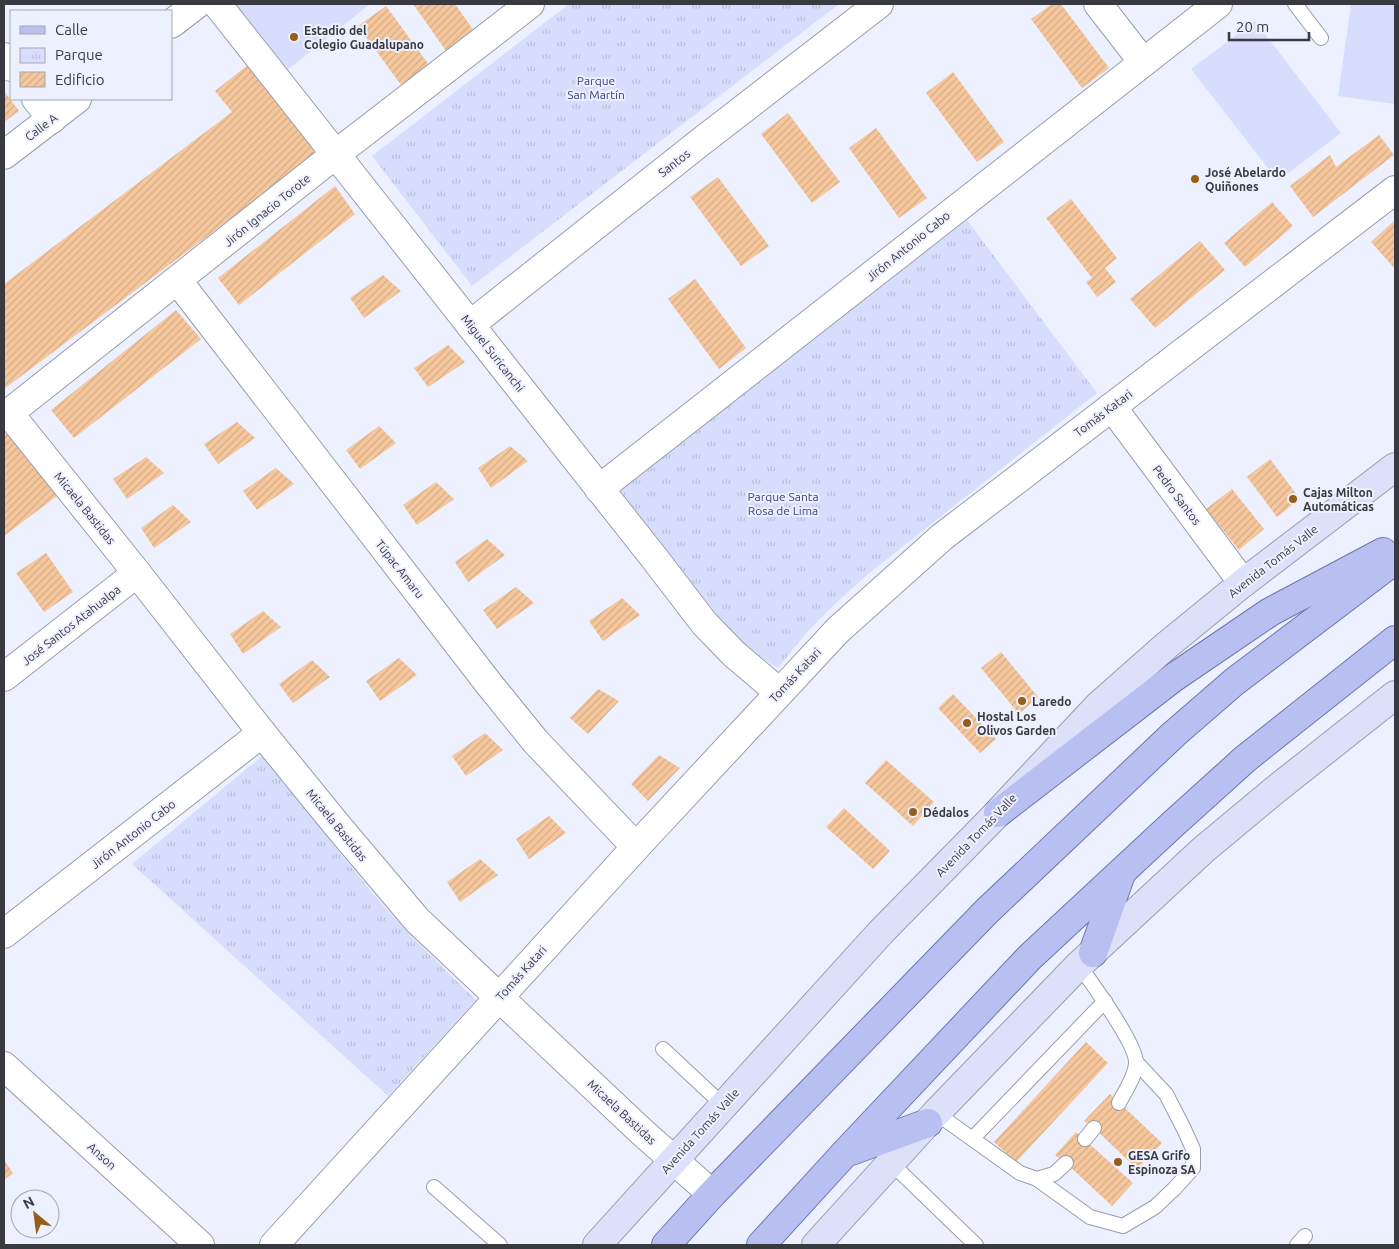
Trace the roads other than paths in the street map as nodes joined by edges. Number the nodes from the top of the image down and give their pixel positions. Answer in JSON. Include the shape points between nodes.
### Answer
{"nodes":[{"id":1,"x":197,"y":4,"type":"edge"},
{"id":2,"x":217,"y":4,"type":"edge"},
{"id":3,"x":530,"y":4,"type":"edge"},
{"id":4,"x":880,"y":4,"type":"edge"},
{"id":5,"x":1098,"y":4,"type":"edge"},
{"id":6,"x":1218,"y":4,"type":"edge"},
{"id":7,"x":1295,"y":4,"type":"edge"},
{"id":8,"x":172,"y":23,"type":"edge"},
{"id":9,"x":1321,"y":38,"type":"dead end"},
{"id":10,"x":1143,"y":62,"type":"junction"},
{"id":11,"x":74,"y":100,"type":"edge"},
{"id":12,"x":44,"y":109,"type":"edge"},
{"id":13,"x":336,"y":154,"type":"junction"},
{"id":14,"x":4,"y":155,"type":"edge"},
{"id":15,"x":1395,"y":190,"type":"edge"},
{"id":16,"x":178,"y":280,"type":"junction"},
{"id":17,"x":470,"y":325,"type":"junction"},
{"id":18,"x":1112,"y":407,"type":"junction"},
{"id":19,"x":6,"y":415,"type":"edge"},
{"id":20,"x":1395,"y":467,"type":"edge"},
{"id":21,"x":599,"y":489,"type":"junction"},
{"id":22,"x":1395,"y":546,"type":"edge"},
{"id":23,"x":1395,"y":560,"type":"edge"},
{"id":24,"x":137,"y":573,"type":"junction"},
{"id":25,"x":1243,"y":583,"type":"junction"},
{"id":26,"x":1395,"y":640,"type":"edge"},
{"id":27,"x":4,"y":677,"type":"edge"},
{"id":28,"x":780,"y":692,"type":"junction"},
{"id":29,"x":1395,"y":695,"type":"edge"},
{"id":30,"x":262,"y":733,"type":"junction"},
{"id":31,"x":998,"y":813,"type":"junction"},
{"id":32,"x":636,"y":847,"type":"junction"},
{"id":33,"x":1122,"y":870,"type":"junction"},
{"id":34,"x":4,"y":934,"type":"edge"},
{"id":35,"x":1086,"y":959,"type":"junction"},
{"id":36,"x":499,"y":997,"type":"junction"},
{"id":37,"x":1105,"y":1002,"type":"junction"},
{"id":38,"x":663,"y":1049,"type":"dead end"},
{"id":39,"x":1137,"y":1063,"type":"junction"},
{"id":40,"x":4,"y":1066,"type":"edge"},
{"id":41,"x":1119,"y":1103,"type":"dead end"},
{"id":42,"x":723,"y":1105,"type":"junction"},
{"id":43,"x":932,"y":1118,"type":"junction"},
{"id":44,"x":1094,"y":1128,"type":"dead end"},
{"id":45,"x":973,"y":1138,"type":"junction"},
{"id":46,"x":1085,"y":1140,"type":"dead end"},
{"id":47,"x":844,"y":1153,"type":"junction"},
{"id":48,"x":674,"y":1160,"type":"junction"},
{"id":49,"x":891,"y":1162,"type":"junction"},
{"id":50,"x":1066,"y":1163,"type":"dead end"},
{"id":51,"x":1036,"y":1179,"type":"junction"},
{"id":52,"x":434,"y":1187,"type":"dead end"},
{"id":53,"x":712,"y":1194,"type":"junction"},
{"id":54,"x":822,"y":1244,"type":"edge"},
{"id":55,"x":200,"y":1245,"type":"edge"},
{"id":56,"x":274,"y":1245,"type":"edge"},
{"id":57,"x":500,"y":1245,"type":"edge"},
{"id":58,"x":597,"y":1245,"type":"edge"},
{"id":59,"x":666,"y":1245,"type":"edge"},
{"id":60,"x":760,"y":1245,"type":"edge"},
{"id":61,"x":976,"y":1245,"type":"edge"}],
"edges":[{"from":1,"to":8,"type":"street"},
{"from":2,"to":13,"type":"street","name":"Miguel Suricanchi"},
{"from":3,"to":13,"type":"street","name":"Jirón Ignacio Torote"},
{"from":4,"to":17,"type":"street","name":"Santos"},
{"from":5,"to":10,"type":"street"},
{"from":6,"to":10,"type":"street","name":"Jirón Antonio Cabo"},
{"from":7,"to":9,"type":"lane"},
{"from":10,"to":21,"type":"street","name":"Jirón Antonio Cabo"},
{"from":11,"to":12,"type":"street","name":"Calle A"},
{"from":12,"to":14,"type":"street","name":"Calle A"},
{"from":13,"to":16,"type":"street","name":"Jirón Ignacio Torote"},
{"from":13,"to":17,"type":"street","name":"Miguel Suricanchi"},
{"from":15,"to":18,"type":"street","name":"Tomás Katari"},
{"from":16,"to":19,"type":"street","name":"Jirón Ignacio Torote"},
{"from":16,"to":32,"type":"street","name":"Túpac Amaru","via":[[489,684],[536,742]]},
{"from":17,"to":21,"type":"street","name":"Miguel Suricanchi"},
{"from":18,"to":25,"type":"street","name":"Pedro Santos"},
{"from":18,"to":28,"type":"street","name":"Tomás Katari","via":[[935,542],[838,630]]},
{"from":19,"to":24,"type":"street","name":"Micaela Bastidas"},
{"from":20,"to":25,"type":"main road","name":"Avenida Tomás Valle"},
{"from":21,"to":28,"type":"street","name":"Miguel Suricanchi","via":[[704,623],[734,654]]},
{"from":22,"to":31,"type":"main road","via":[[1270,612],[1173,678]]},
{"from":23,"to":53,"type":"main road","via":[[1234,682],[1174,734],[987,911]]},
{"from":24,"to":27,"type":"street","name":"José Santos Atahualpa"},
{"from":24,"to":30,"type":"street","name":"Micaela Bastidas"},
{"from":25,"to":31,"type":"main road","name":"Avenida Tomás Valle","via":[[1098,706]]},
{"from":26,"to":33,"type":"main road","via":[[1245,759]]},
{"from":28,"to":32,"type":"street","name":"Tomás Katari"},
{"from":29,"to":35,"type":"main road","via":[[1203,850]]},
{"from":30,"to":34,"type":"street","name":"Jirón Antonio Cabo"},
{"from":30,"to":36,"type":"street","name":"Micaela Bastidas","via":[[417,920]]},
{"from":31,"to":42,"type":"main road","name":"Avenida Tomás Valle","via":[[881,932]]},
{"from":32,"to":36,"type":"street","name":"Tomás Katari"},
{"from":33,"to":35,"type":"main road"},
{"from":33,"to":47,"type":"main road","via":[[1030,957]]},
{"from":35,"to":37,"type":"lane"},
{"from":35,"to":43,"type":"main road"},
{"from":36,"to":48,"type":"street","name":"Micaela Bastidas"},
{"from":36,"to":56,"type":"street","name":"Tomás Katari"},
{"from":37,"to":39,"type":"lane","via":[[1130,1043]]},
{"from":37,"to":45,"type":"lane"},
{"from":38,"to":42,"type":"lane"},
{"from":39,"to":41,"type":"lane"},
{"from":39,"to":51,"type":"lane","via":[[1171,1103],[1193,1149],[1193,1168],[1155,1207],[1123,1226],[1090,1217]]},
{"from":40,"to":55,"type":"street","name":"Anson"},
{"from":42,"to":48,"type":"main road","name":"Avenida Tomás Valle"},
{"from":43,"to":45,"type":"lane"},
{"from":43,"to":47,"type":"main road"},
{"from":43,"to":49,"type":"main road"},
{"from":44,"to":46,"type":"lane"},
{"from":45,"to":51,"type":"lane","via":[[1020,1173]]},
{"from":47,"to":60,"type":"main road"},
{"from":48,"to":53,"type":"street","name":"Micaela Bastidas"},
{"from":48,"to":58,"type":"main road","name":"Avenida Tomás Valle"},
{"from":49,"to":54,"type":"main road"},
{"from":49,"to":61,"type":"lane"},
{"from":50,"to":51,"type":"lane","via":[[1054,1174]]},
{"from":52,"to":57,"type":"lane"},
{"from":53,"to":59,"type":"main road"}]}
